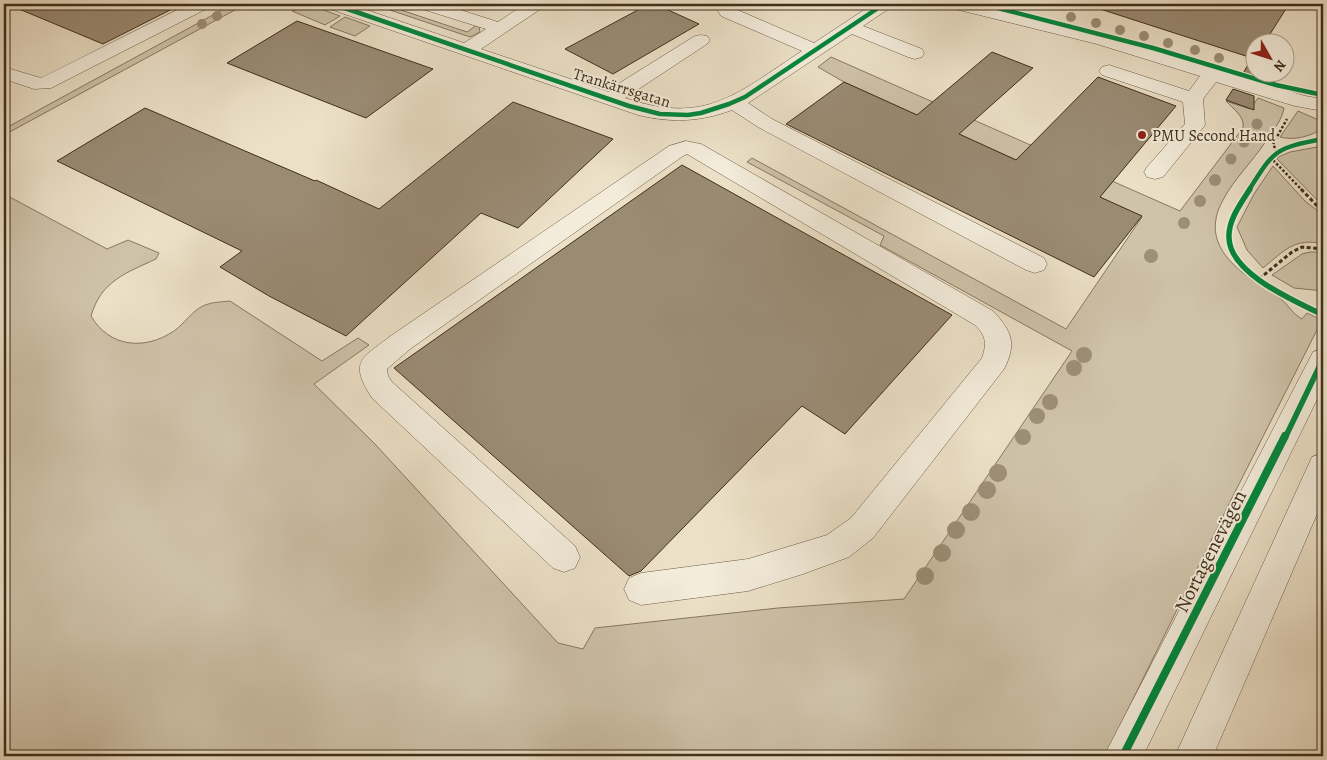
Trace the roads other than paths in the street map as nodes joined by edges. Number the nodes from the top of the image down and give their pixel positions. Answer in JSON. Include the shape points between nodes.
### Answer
{"nodes":[{"id":1,"x":202,"y":4,"type":"edge"},
{"id":2,"x":333,"y":4,"type":"edge"},
{"id":3,"x":383,"y":4,"type":"edge"},
{"id":4,"x":425,"y":4,"type":"edge"},
{"id":5,"x":536,"y":4,"type":"edge"},
{"id":6,"x":722,"y":4,"type":"edge"},
{"id":7,"x":884,"y":4,"type":"edge"},
{"id":8,"x":958,"y":4,"type":"edge"},
{"id":9,"x":365,"y":15,"type":"junction"},
{"id":10,"x":851,"y":27,"type":"junction"},
{"id":11,"x":500,"y":28,"type":"junction"},
{"id":12,"x":701,"y":40,"type":"dead end"},
{"id":13,"x":466,"y":50,"type":"junction"},
{"id":14,"x":816,"y":50,"type":"junction"},
{"id":15,"x":915,"y":53,"type":"dead end"},
{"id":16,"x":1109,"y":71,"type":"dead end"},
{"id":17,"x":4,"y":73,"type":"edge"},
{"id":18,"x":1213,"y":74,"type":"junction"},
{"id":19,"x":1193,"y":99,"type":"junction"},
{"id":20,"x":612,"y":100,"type":"junction"},
{"id":21,"x":734,"y":103,"type":"junction"},
{"id":22,"x":1323,"y":106,"type":"edge"},
{"id":23,"x":1296,"y":108,"type":"junction"},
{"id":24,"x":1323,"y":112,"type":"edge"},
{"id":25,"x":702,"y":114,"type":"junction"},
{"id":26,"x":694,"y":149,"type":"junction"},
{"id":27,"x":1155,"y":172,"type":"dead end"},
{"id":28,"x":1035,"y":264,"type":"dead end"},
{"id":29,"x":1323,"y":360,"type":"edge"},
{"id":30,"x":1323,"y":466,"type":"edge"},
{"id":31,"x":564,"y":557,"type":"dead end"},
{"id":32,"x":641,"y":588,"type":"dead end"},
{"id":33,"x":1123,"y":756,"type":"edge"},
{"id":34,"x":1194,"y":756,"type":"edge"}],
"edges":[{"from":1,"to":17,"type":"street","via":[[44,84],[34,84]]},
{"from":2,"to":9,"type":"street","name":"Trankärrsgatan"},
{"from":3,"to":9,"type":"street"},
{"from":4,"to":11,"type":"street"},
{"from":5,"to":11,"type":"street"},
{"from":6,"to":14,"type":"street","via":[[727,12]]},
{"from":7,"to":10,"type":"street","name":"Trankärrsgatan"},
{"from":8,"to":18,"type":"street","via":[[1103,40]]},
{"from":9,"to":13,"type":"street","name":"Trankärrsgatan"},
{"from":10,"to":14,"type":"street","name":"Trankärrsgatan"},
{"from":10,"to":15,"type":"street"},
{"from":11,"to":13,"type":"street"},
{"from":12,"to":20,"type":"street","via":[[625,88]]},
{"from":13,"to":20,"type":"street","name":"Trankärrsgatan"},
{"from":14,"to":21,"type":"street","name":"Trankärrsgatan"},
{"from":16,"to":19,"type":"street"},
{"from":18,"to":19,"type":"street"},
{"from":18,"to":23,"type":"street"},
{"from":19,"to":27,"type":"street","via":[[1195,125]]},
{"from":20,"to":25,"type":"street","name":"Trankärrsgatan","via":[[653,114],[677,117]]},
{"from":21,"to":25,"type":"street","name":"Trankärrsgatan"},
{"from":21,"to":28,"type":"street","via":[[765,123]]},
{"from":22,"to":23,"type":"street"},
{"from":23,"to":24,"type":"street"},
{"from":25,"to":26,"type":"street","via":[[706,133],[703,142]]},
{"from":26,"to":31,"type":"street","via":[[686,147],[676,151],[401,342],[373,365],[374,378],[382,390]]},
{"from":26,"to":32,"type":"street","via":[[984,318],[996,330],[1000,341],[994,362],[862,528],[838,546],[748,575]]},
{"from":29,"to":33,"type":"street","name":"Nortagenevägen"},
{"from":30,"to":34,"type":"street"}]}
